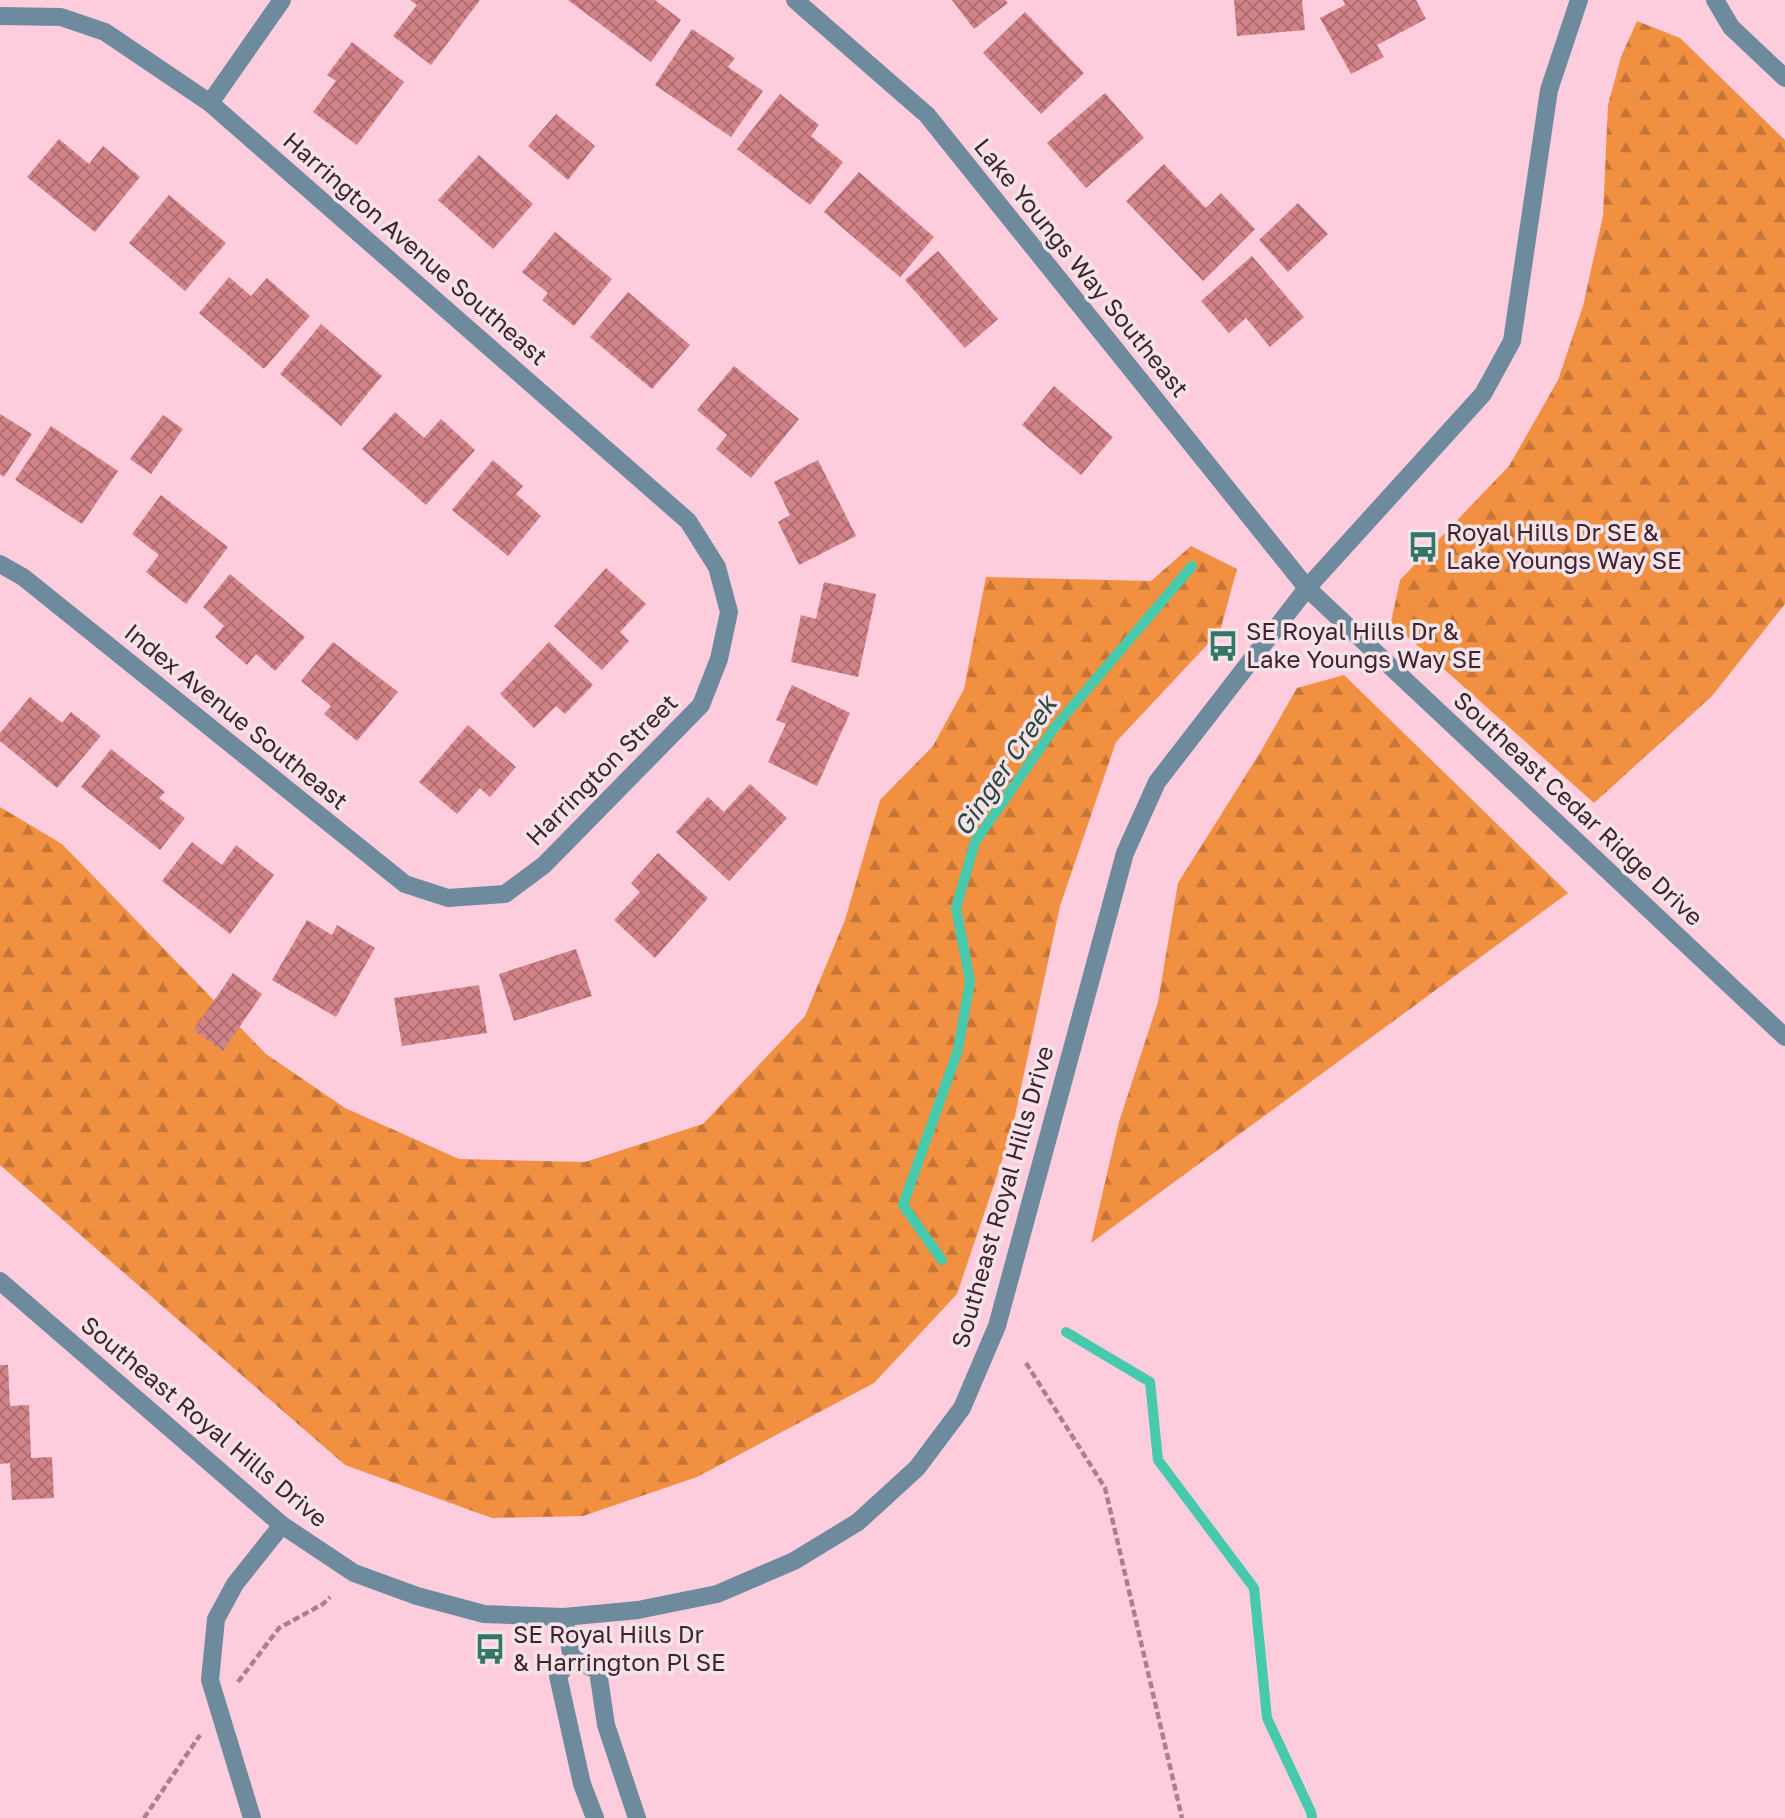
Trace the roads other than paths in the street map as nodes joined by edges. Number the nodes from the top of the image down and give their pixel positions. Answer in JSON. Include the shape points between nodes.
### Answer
{"nodes":[{"id":1,"x":282,"y":0,"type":"edge"},
{"id":2,"x":795,"y":0,"type":"edge"},
{"id":3,"x":1579,"y":0,"type":"edge"},
{"id":4,"x":1715,"y":0,"type":"edge"},
{"id":5,"x":0,"y":16,"type":"edge"},
{"id":6,"x":1785,"y":78,"type":"edge"},
{"id":7,"x":210,"y":103,"type":"junction"},
{"id":8,"x":0,"y":564,"type":"edge"},
{"id":9,"x":1307,"y":588,"type":"junction"},
{"id":10,"x":729,"y":612,"type":"joint"},
{"id":11,"x":448,"y":898,"type":"joint"},
{"id":12,"x":1785,"y":1037,"type":"edge"},
{"id":13,"x":0,"y":1281,"type":"edge"},
{"id":14,"x":282,"y":1525,"type":"junction"},
{"id":15,"x":564,"y":1617,"type":"junction"},
{"id":16,"x":572,"y":1658,"type":"junction"},
{"id":17,"x":251,"y":1818,"type":"edge"},
{"id":18,"x":595,"y":1818,"type":"edge"},
{"id":19,"x":636,"y":1818,"type":"edge"}],
"edges":[{"from":1,"to":7,"type":"street"},
{"from":2,"to":9,"type":"street","name":"Lake Youngs Way Southeast","via":[[927,114]]},
{"from":3,"to":9,"type":"street","name":"Southeast Royal Hills Drive","via":[[1549,90],[1512,341],[1483,394]]},
{"from":4,"to":6,"type":"street","via":[[1731,27]]},
{"from":5,"to":7,"type":"street","name":"Harrington Avenue Southeast","via":[[61,17],[105,32]]},
{"from":7,"to":10,"type":"street","name":"Harrington Avenue Southeast","via":[[688,521],[717,567]]},
{"from":8,"to":11,"type":"street","name":"Index Avenue Southeast","via":[[405,884]]},
{"from":9,"to":12,"type":"street","name":"Southeast Cedar Ridge Drive"},
{"from":9,"to":15,"type":"street","name":"Southeast Royal Hills Drive","via":[[1157,782],[1125,853],[997,1325],[962,1408],[917,1468],[859,1522],[793,1561],[718,1594],[638,1610]]},
{"from":10,"to":11,"type":"street","name":"Harrington Street","via":[[719,659],[701,705],[544,865],[505,894]]},
{"from":13,"to":14,"type":"street","name":"Southeast Royal Hills Drive"},
{"from":14,"to":15,"type":"street","name":"Southeast Royal Hills Drive","via":[[354,1573],[417,1596],[484,1614]]},
{"from":14,"to":17,"type":"street","via":[[235,1584],[216,1619],[210,1680]]},
{"from":15,"to":16,"type":"street"},
{"from":16,"to":18,"type":"street","via":[[558,1675],[582,1784]]},
{"from":16,"to":19,"type":"street","via":[[598,1671],[606,1725]]}]}
